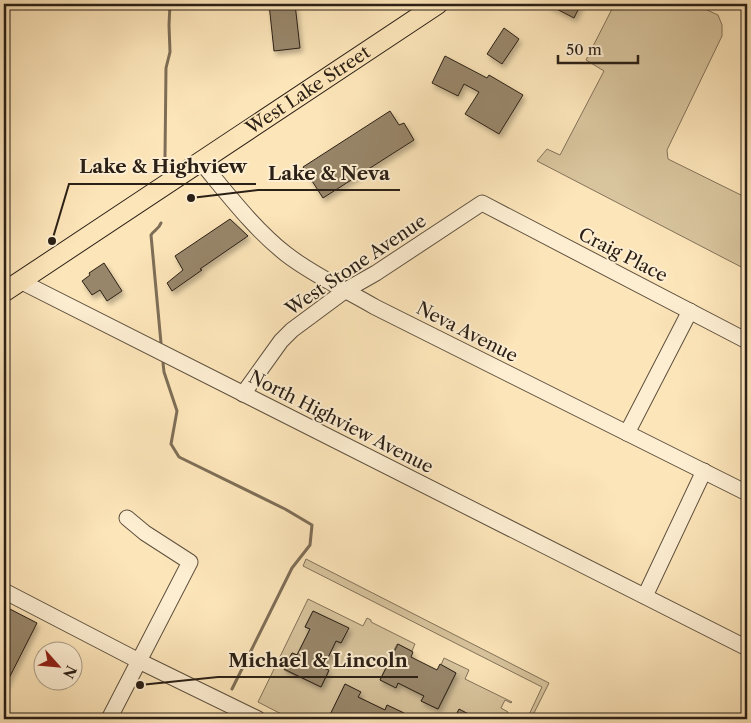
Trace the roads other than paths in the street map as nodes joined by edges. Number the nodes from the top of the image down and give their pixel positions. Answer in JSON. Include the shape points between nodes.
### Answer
{"nodes":[{"id":1,"x":438,"y":4,"type":"edge"},
{"id":2,"x":200,"y":161,"type":"junction"},
{"id":3,"x":482,"y":203,"type":"joint"},
{"id":4,"x":20,"y":281,"type":"junction"},
{"id":5,"x":346,"y":290,"type":"junction"},
{"id":6,"x":4,"y":292,"type":"edge"},
{"id":7,"x":690,"y":311,"type":"junction"},
{"id":8,"x":747,"y":341,"type":"edge"},
{"id":9,"x":244,"y":394,"type":"junction"},
{"id":10,"x":627,"y":432,"type":"junction"},
{"id":11,"x":704,"y":470,"type":"junction"},
{"id":12,"x":747,"y":493,"type":"edge"},
{"id":13,"x":127,"y":518,"type":"dead end"},
{"id":14,"x":4,"y":591,"type":"edge"},
{"id":15,"x":645,"y":596,"type":"junction"},
{"id":16,"x":747,"y":648,"type":"edge"},
{"id":17,"x":139,"y":661,"type":"junction"},
{"id":18,"x":109,"y":719,"type":"edge"},
{"id":19,"x":258,"y":719,"type":"edge"}],
"edges":[{"from":1,"to":2,"type":"main road","name":"West Lake Street"},
{"from":2,"to":4,"type":"main road","name":"West Lake Street"},
{"from":2,"to":5,"type":"street","name":"Neva Avenue","via":[[264,235],[288,255]]},
{"from":3,"to":5,"type":"street","name":"West Stone Avenue"},
{"from":3,"to":7,"type":"street","name":"Craig Place"},
{"from":4,"to":6,"type":"main road","name":"West Lake Street"},
{"from":4,"to":9,"type":"street","name":"North Highview Avenue"},
{"from":5,"to":9,"type":"street","name":"West Stone Avenue","via":[[281,341]]},
{"from":5,"to":10,"type":"street","name":"Neva Avenue"},
{"from":7,"to":8,"type":"street","name":"Craig Place"},
{"from":7,"to":10,"type":"street"},
{"from":9,"to":15,"type":"street","name":"North Highview Avenue"},
{"from":10,"to":11,"type":"street","name":"Neva Avenue"},
{"from":11,"to":12,"type":"street","name":"Neva Avenue"},
{"from":11,"to":15,"type":"street"},
{"from":13,"to":17,"type":"street","via":[[190,562]]},
{"from":14,"to":17,"type":"street"},
{"from":15,"to":16,"type":"street","name":"North Highview Avenue"},
{"from":17,"to":18,"type":"street"},
{"from":17,"to":19,"type":"street"}]}
